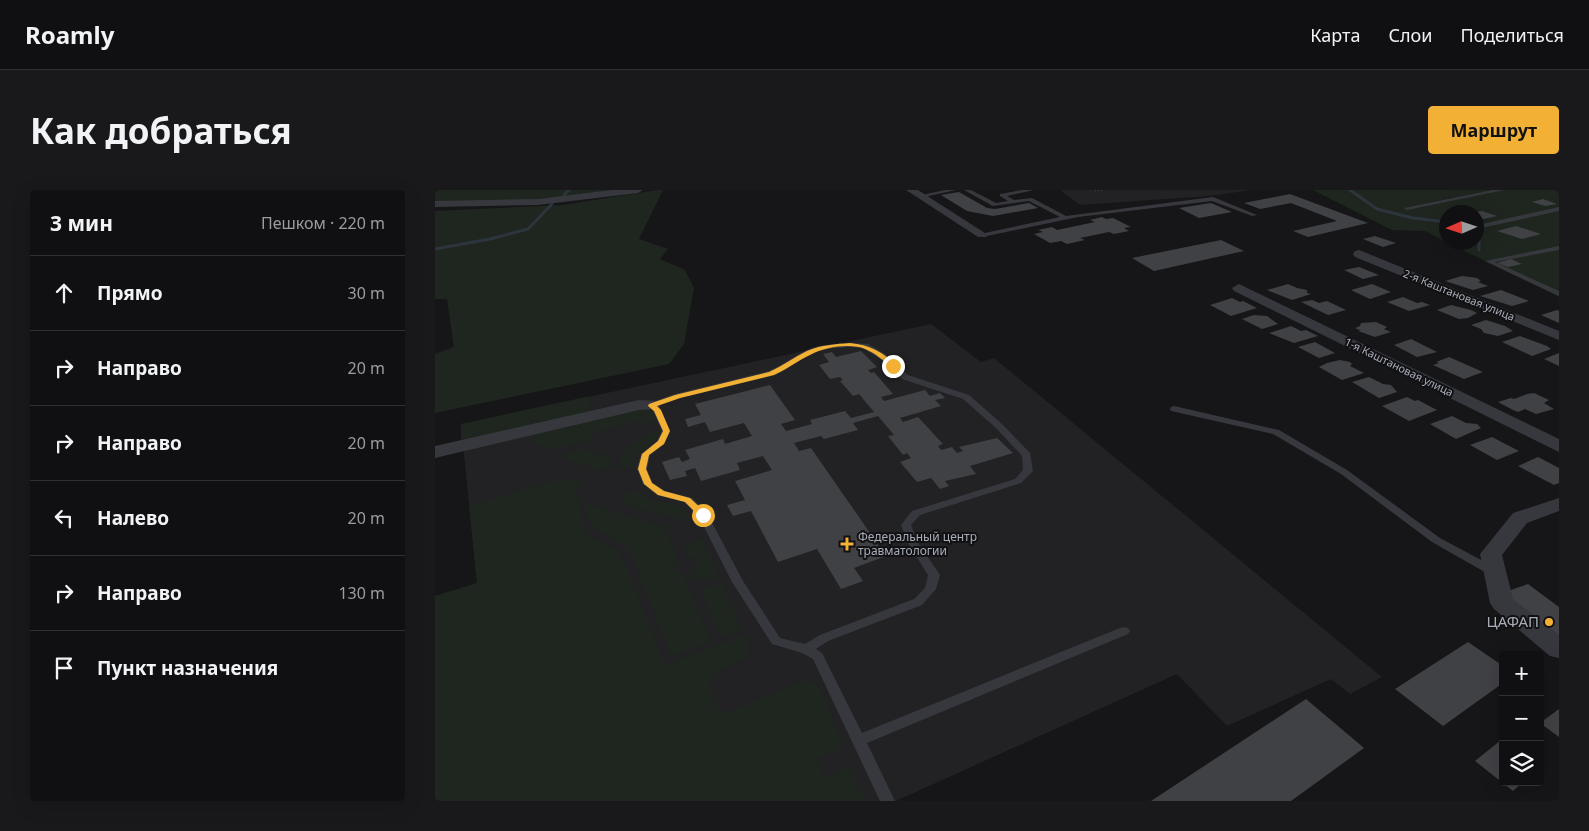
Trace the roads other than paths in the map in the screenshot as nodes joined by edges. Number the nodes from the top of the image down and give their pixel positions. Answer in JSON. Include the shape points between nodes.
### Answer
{"nodes":[{"id":1,"x":638,"y":190,"type":"edge"},
{"id":2,"x":953,"y":190,"type":"edge"},
{"id":3,"x":967,"y":190,"type":"edge"},
{"id":4,"x":1031,"y":190,"type":"edge"},
{"id":5,"x":1501,"y":190,"type":"edge"},
{"id":6,"x":916,"y":193,"type":"edge"},
{"id":7,"x":1013,"y":202,"type":"junction"},
{"id":8,"x":435,"y":204,"type":"edge"},
{"id":9,"x":1407,"y":208,"type":"dead end"},
{"id":10,"x":1559,"y":209,"type":"edge"},
{"id":11,"x":1254,"y":216,"type":"dead end"},
{"id":12,"x":1065,"y":218,"type":"junction"},
{"id":13,"x":1484,"y":225,"type":"edge"},
{"id":14,"x":982,"y":235,"type":"joint"},
{"id":15,"x":1559,"y":248,"type":"edge"},
{"id":16,"x":1359,"y":254,"type":"dead end"},
{"id":17,"x":1239,"y":288,"type":"dead end"},
{"id":18,"x":1559,"y":294,"type":"edge"},
{"id":19,"x":1559,"y":336,"type":"edge"},
{"id":20,"x":652,"y":406,"type":"junction"},
{"id":21,"x":1174,"y":409,"type":"dead end"},
{"id":22,"x":1559,"y":446,"type":"edge"},
{"id":23,"x":435,"y":452,"type":"edge"},
{"id":24,"x":1559,"y":504,"type":"edge"},
{"id":25,"x":1495,"y":572,"type":"junction"},
{"id":26,"x":1124,"y":631,"type":"dead end"},
{"id":27,"x":806,"y":649,"type":"junction"},
{"id":28,"x":1559,"y":650,"type":"edge"},
{"id":29,"x":859,"y":740,"type":"junction"},
{"id":30,"x":889,"y":801,"type":"edge"}],
"edges":[{"from":1,"to":8,"type":"street","via":[[519,201]]},
{"from":2,"to":6,"type":"lane"},
{"from":3,"to":7,"type":"lane","via":[[995,205]]},
{"from":4,"to":7,"type":"lane","via":[[1002,195]]},
{"from":5,"to":9,"type":"lane"},
{"from":6,"to":14,"type":"street"},
{"from":7,"to":12,"type":"lane","via":[[1030,200]]},
{"from":10,"to":13,"type":"lane"},
{"from":11,"to":12,"type":"lane","via":[[1213,199]]},
{"from":12,"to":14,"type":"lane"},
{"from":15,"to":18,"type":"lane","via":[[1488,261]]},
{"from":16,"to":19,"type":"street","name":"2-я Каштановая улица"},
{"from":17,"to":22,"type":"street","name":"1-я Каштановая улица"},
{"from":20,"to":23,"type":"street","via":[[639,406]]},
{"from":20,"to":27,"type":"lane","via":[[667,431],[661,442],[646,454],[642,469],[648,484],[661,493],[687,500],[703,515],[738,582],[776,641]]},
{"from":20,"to":27,"type":"lane","via":[[678,396],[772,373],[809,352],[825,347],[865,346],[882,356],[905,377],[966,397],[1027,455],[1029,471],[1018,481],[916,513],[907,525],[913,543],[934,574],[930,589],[919,602],[824,638]]},
{"from":21,"to":25,"type":"lane","via":[[1276,432],[1344,472],[1436,540]]},
{"from":24,"to":25,"type":"street","via":[[1519,518],[1491,554]]},
{"from":25,"to":28,"type":"street","via":[[1502,603]]},
{"from":26,"to":29,"type":"lane"},
{"from":27,"to":29,"type":"lane","via":[[818,656]]},
{"from":29,"to":30,"type":"lane"}]}
